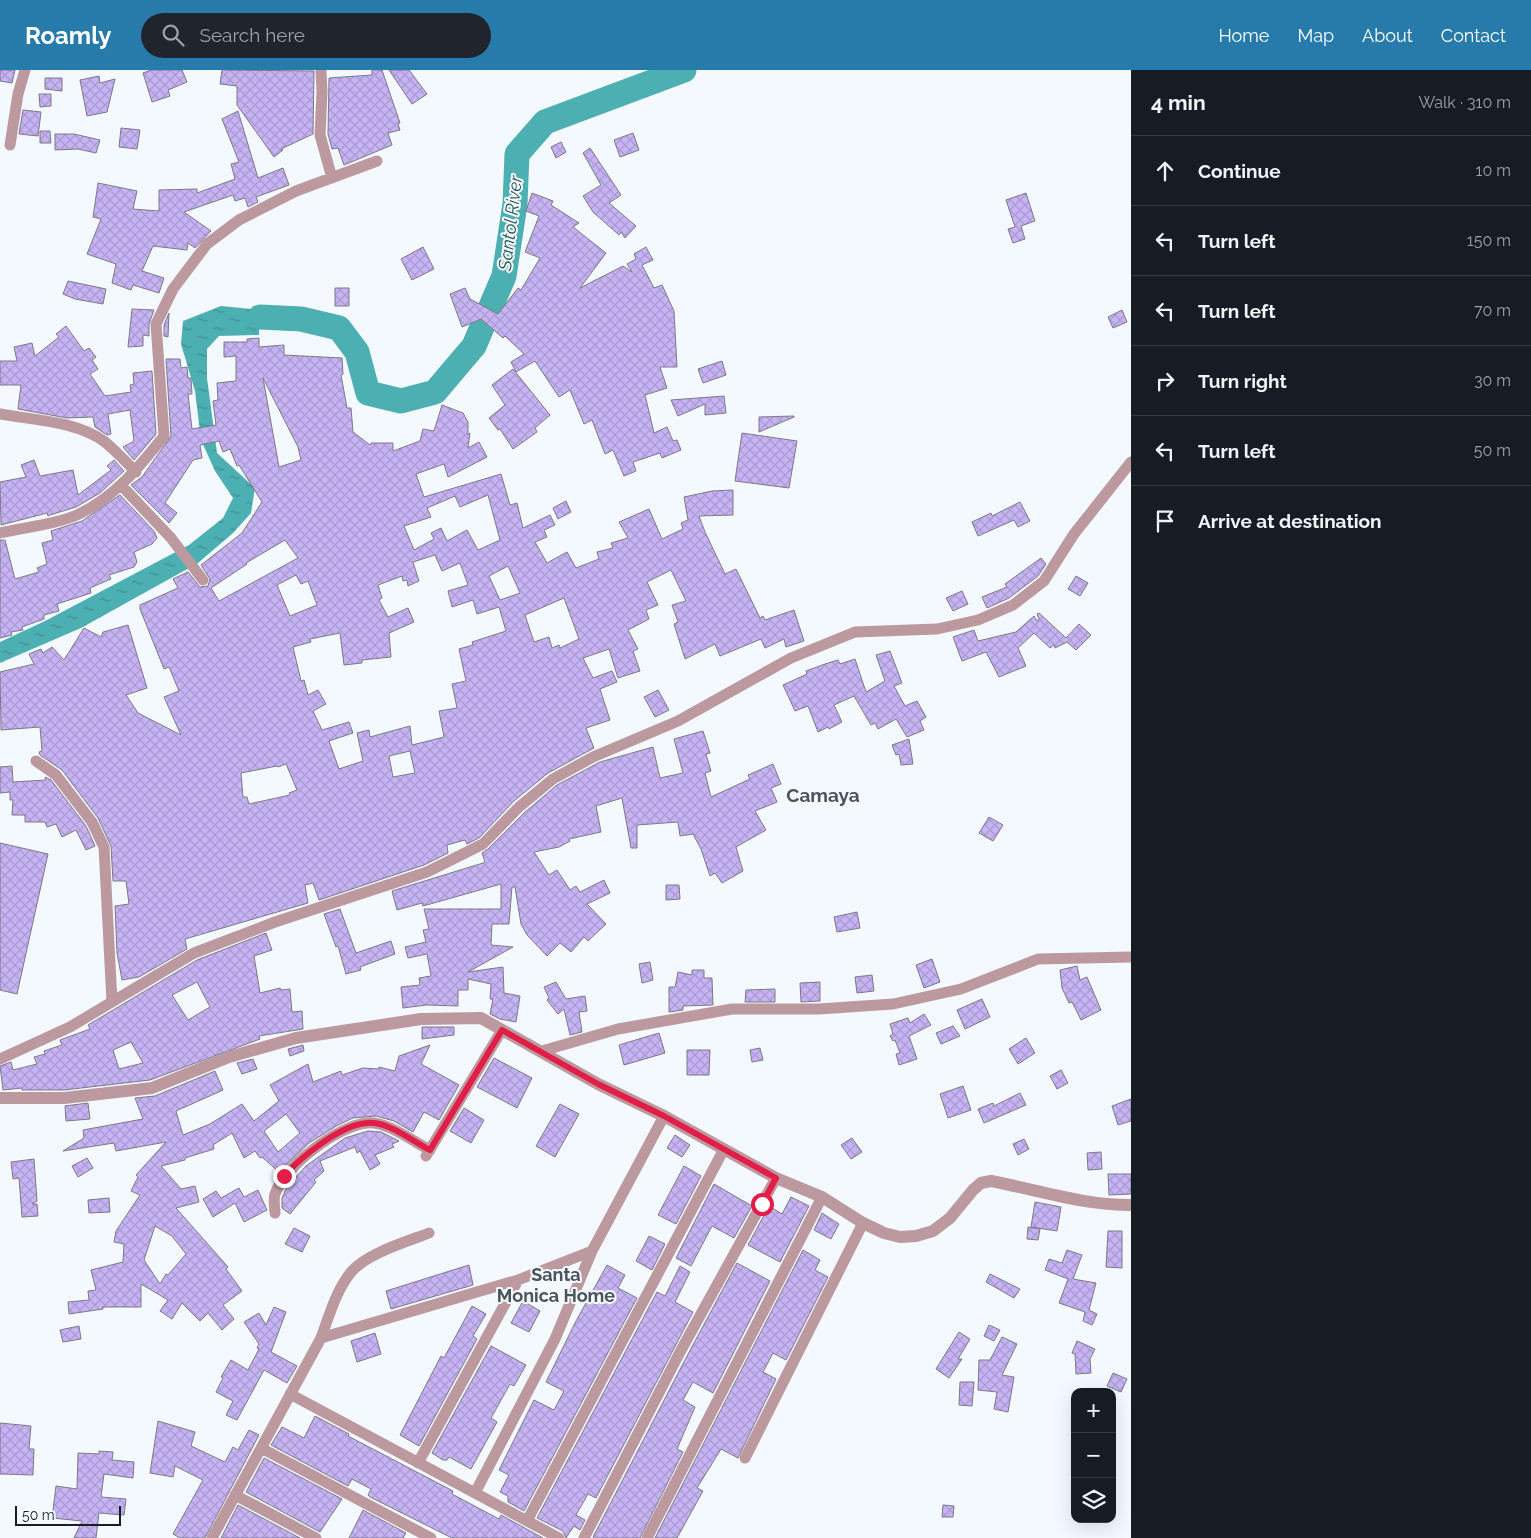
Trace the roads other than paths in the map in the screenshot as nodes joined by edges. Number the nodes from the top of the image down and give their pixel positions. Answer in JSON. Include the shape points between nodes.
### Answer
{"nodes":[{"id":1,"x":25,"y":70,"type":"edge"},
{"id":2,"x":320,"y":70,"type":"edge"},
{"id":3,"x":10,"y":145,"type":"dead end"},
{"id":4,"x":377,"y":161,"type":"dead end"},
{"id":5,"x":332,"y":178,"type":"junction"},
{"id":6,"x":0,"y":414,"type":"edge"},
{"id":7,"x":1131,"y":462,"type":"edge"},
{"id":8,"x":136,"y":472,"type":"junction"},
{"id":9,"x":121,"y":485,"type":"junction"},
{"id":10,"x":0,"y":534,"type":"edge"},
{"id":11,"x":200,"y":575,"type":"dead end"},
{"id":12,"x":36,"y":761,"type":"dead end"},
{"id":13,"x":1131,"y":957,"type":"edge"},
{"id":14,"x":112,"y":1002,"type":"junction"},
{"id":15,"x":502,"y":1030,"type":"junction"},
{"id":16,"x":542,"y":1051,"type":"junction"},
{"id":17,"x":0,"y":1059,"type":"edge"},
{"id":18,"x":0,"y":1098,"type":"edge"},
{"id":19,"x":664,"y":1116,"type":"junction"},
{"id":20,"x":724,"y":1148,"type":"junction"},
{"id":21,"x":776,"y":1178,"type":"junction"},
{"id":22,"x":822,"y":1197,"type":"junction"},
{"id":23,"x":1131,"y":1205,"type":"edge"},
{"id":24,"x":275,"y":1214,"type":"dead end"},
{"id":25,"x":863,"y":1223,"type":"junction"},
{"id":26,"x":429,"y":1233,"type":"dead end"},
{"id":27,"x":592,"y":1251,"type":"junction"},
{"id":28,"x":518,"y":1280,"type":"junction"},
{"id":29,"x":321,"y":1338,"type":"junction"},
{"id":30,"x":290,"y":1394,"type":"junction"},
{"id":31,"x":261,"y":1448,"type":"junction"},
{"id":32,"x":745,"y":1458,"type":"dead end"},
{"id":33,"x":418,"y":1463,"type":"junction"},
{"id":34,"x":475,"y":1493,"type":"junction"},
{"id":35,"x":235,"y":1495,"type":"junction"},
{"id":36,"x":527,"y":1521,"type":"junction"},
{"id":37,"x":212,"y":1538,"type":"edge"},
{"id":38,"x":316,"y":1538,"type":"edge"},
{"id":39,"x":431,"y":1538,"type":"edge"},
{"id":40,"x":559,"y":1538,"type":"edge"},
{"id":41,"x":584,"y":1538,"type":"edge"},
{"id":42,"x":647,"y":1538,"type":"edge"}],
"edges":[{"from":1,"to":3,"type":"street"},
{"from":2,"to":5,"type":"street","via":[[320,135]]},
{"from":4,"to":5,"type":"street"},
{"from":5,"to":8,"type":"street","via":[[296,191],[239,220],[207,244],[173,289],[156,324],[164,436]]},
{"from":6,"to":8,"type":"street","via":[[91,434],[105,442]]},
{"from":7,"to":14,"type":"street","via":[[1074,534],[1044,581],[1013,605],[978,620],[937,629],[855,632],[791,658],[678,721],[593,757],[553,779],[519,807],[483,844],[427,872],[275,922],[194,953]]},
{"from":8,"to":9,"type":"street"},
{"from":9,"to":10,"type":"street","via":[[79,515]]},
{"from":9,"to":11,"type":"street","via":[[171,538]]},
{"from":12,"to":14,"type":"street","via":[[56,775],[92,822],[104,847]]},
{"from":13,"to":16,"type":"street","via":[[1038,959],[962,990],[893,1004],[820,1009],[732,1009],[618,1029]]},
{"from":14,"to":17,"type":"street","via":[[70,1027]]},
{"from":15,"to":16,"type":"street"},
{"from":15,"to":18,"type":"street","via":[[481,1018],[421,1019],[296,1038],[229,1057],[152,1088],[64,1098]]},
{"from":15,"to":24,"type":"street","via":[[428,1153],[385,1126],[367,1123],[348,1129],[297,1161],[284,1176],[274,1196]]},
{"from":16,"to":19,"type":"street","via":[[598,1084]]},
{"from":19,"to":20,"type":"street"},
{"from":19,"to":27,"type":"street"},
{"from":20,"to":21,"type":"street"},
{"from":20,"to":36,"type":"street"},
{"from":21,"to":22,"type":"street"},
{"from":21,"to":41,"type":"street","via":[[680,1352]]},
{"from":22,"to":25,"type":"street"},
{"from":22,"to":42,"type":"street"},
{"from":23,"to":25,"type":"street","via":[[1067,1200],[991,1181],[981,1183],[950,1218],[924,1234],[900,1237]]},
{"from":25,"to":32,"type":"street"},
{"from":26,"to":29,"type":"street","via":[[376,1255],[353,1271],[336,1297]]},
{"from":27,"to":28,"type":"street"},
{"from":27,"to":34,"type":"street","via":[[556,1339]]},
{"from":28,"to":29,"type":"street"},
{"from":28,"to":33,"type":"street"},
{"from":29,"to":30,"type":"street"},
{"from":30,"to":31,"type":"street"},
{"from":30,"to":33,"type":"street"},
{"from":31,"to":35,"type":"street"},
{"from":31,"to":39,"type":"street"},
{"from":33,"to":34,"type":"street"},
{"from":34,"to":36,"type":"street"},
{"from":35,"to":37,"type":"street"},
{"from":35,"to":38,"type":"street"},
{"from":36,"to":40,"type":"street"}]}
